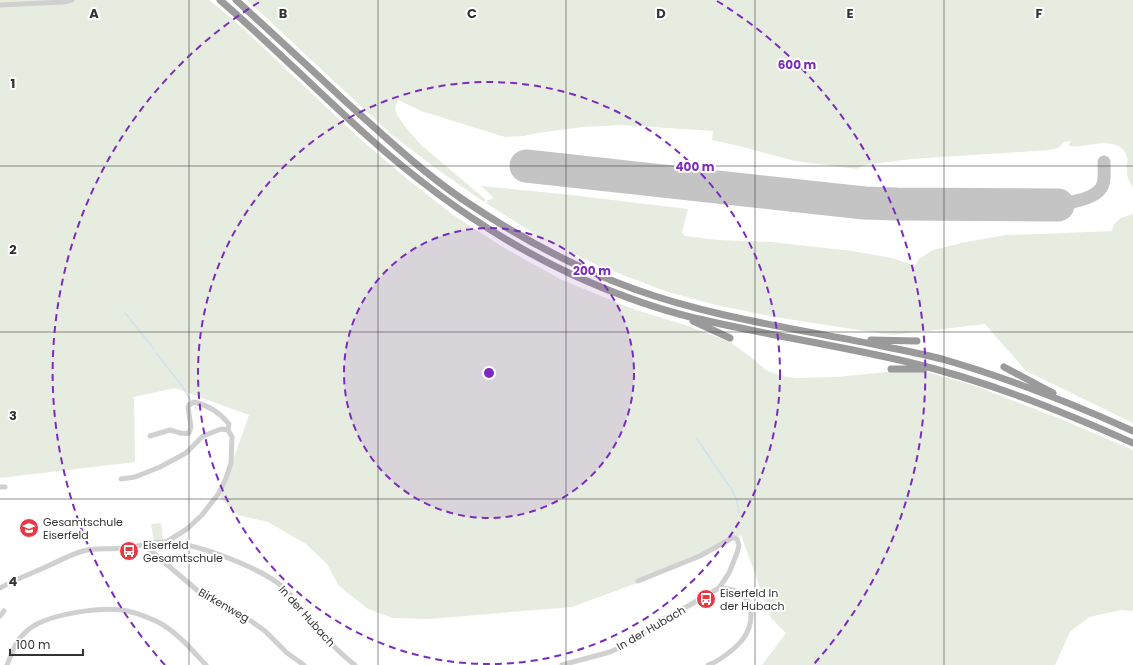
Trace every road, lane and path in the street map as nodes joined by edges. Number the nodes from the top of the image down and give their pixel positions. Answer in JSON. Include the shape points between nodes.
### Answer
{"nodes":[{"id":1,"x":72,"y":0,"type":"edge"},
{"id":2,"x":220,"y":0,"type":"edge"},
{"id":3,"x":236,"y":0,"type":"edge"},
{"id":4,"x":0,"y":5,"type":"edge"},
{"id":5,"x":677,"y":314,"type":"junction"},
{"id":6,"x":730,"y":338,"type":"dead end"},
{"id":7,"x":845,"y":338,"type":"junction"},
{"id":8,"x":917,"y":341,"type":"dead end"},
{"id":9,"x":1004,"y":367,"type":"dead end"},
{"id":10,"x":891,"y":369,"type":"dead end"},
{"id":11,"x":936,"y":370,"type":"junction"},
{"id":12,"x":1078,"y":406,"type":"junction"},
{"id":13,"x":228,"y":430,"type":"junction"},
{"id":14,"x":1133,"y":431,"type":"edge"},
{"id":15,"x":150,"y":436,"type":"dead end"},
{"id":16,"x":1133,"y":443,"type":"edge"},
{"id":17,"x":121,"y":479,"type":"dead end"},
{"id":18,"x":166,"y":542,"type":"junction"},
{"id":19,"x":144,"y":545,"type":"junction"},
{"id":20,"x":638,"y":581,"type":"dead end"},
{"id":21,"x":0,"y":588,"type":"edge"},
{"id":22,"x":719,"y":588,"type":"junction"},
{"id":23,"x":7,"y":665,"type":"edge"},
{"id":24,"x":206,"y":665,"type":"edge"},
{"id":25,"x":304,"y":665,"type":"edge"},
{"id":26,"x":355,"y":665,"type":"edge"},
{"id":27,"x":562,"y":665,"type":"edge"},
{"id":28,"x":708,"y":665,"type":"edge"}],
"edges":[{"from":1,"to":4,"type":"street"},
{"from":2,"to":5,"type":"highway","via":[[366,135],[455,207],[571,274]]},
{"from":3,"to":7,"type":"highway","via":[[405,155],[495,221],[541,247],[635,289],[722,314]]},
{"from":5,"to":6,"type":"highway"},
{"from":5,"to":11,"type":"highway"},
{"from":7,"to":8,"type":"highway"},
{"from":7,"to":12,"type":"highway","via":[[941,359],[1026,386]]},
{"from":9,"to":12,"type":"highway"},
{"from":10,"to":11,"type":"highway"},
{"from":11,"to":16,"type":"highway","via":[[1022,396]]},
{"from":12,"to":14,"type":"highway"},
{"from":13,"to":15,"type":"street","via":[[229,424],[222,416],[203,404],[194,402],[188,407],[190,433],[178,434],[170,430]]},
{"from":13,"to":17,"type":"street","via":[[221,429],[203,436],[186,453],[160,467],[135,477]]},
{"from":13,"to":18,"type":"street","via":[[232,437],[231,463],[219,493],[187,529]]},
{"from":18,"to":19,"type":"street"},
{"from":18,"to":26,"type":"street","name":"In der Hubach","via":[[211,552],[271,578]]},
{"from":19,"to":21,"type":"street","via":[[84,551]]},
{"from":19,"to":25,"type":"street","name":"Birkenweg","via":[[198,591],[251,621],[265,631],[286,653]]},
{"from":20,"to":22,"type":"street","name":"In der Hubach","via":[[700,556],[735,538],[738,542],[737,553],[729,573]]},
{"from":22,"to":27,"type":"street","name":"In der Hubach","via":[[619,648]]},
{"from":22,"to":28,"type":"street","via":[[730,589],[744,596],[750,605],[751,618],[743,639],[724,656]]},
{"from":23,"to":24,"type":"street","via":[[19,638],[37,624],[64,615],[105,608],[138,614],[159,623],[175,634]]}]}
